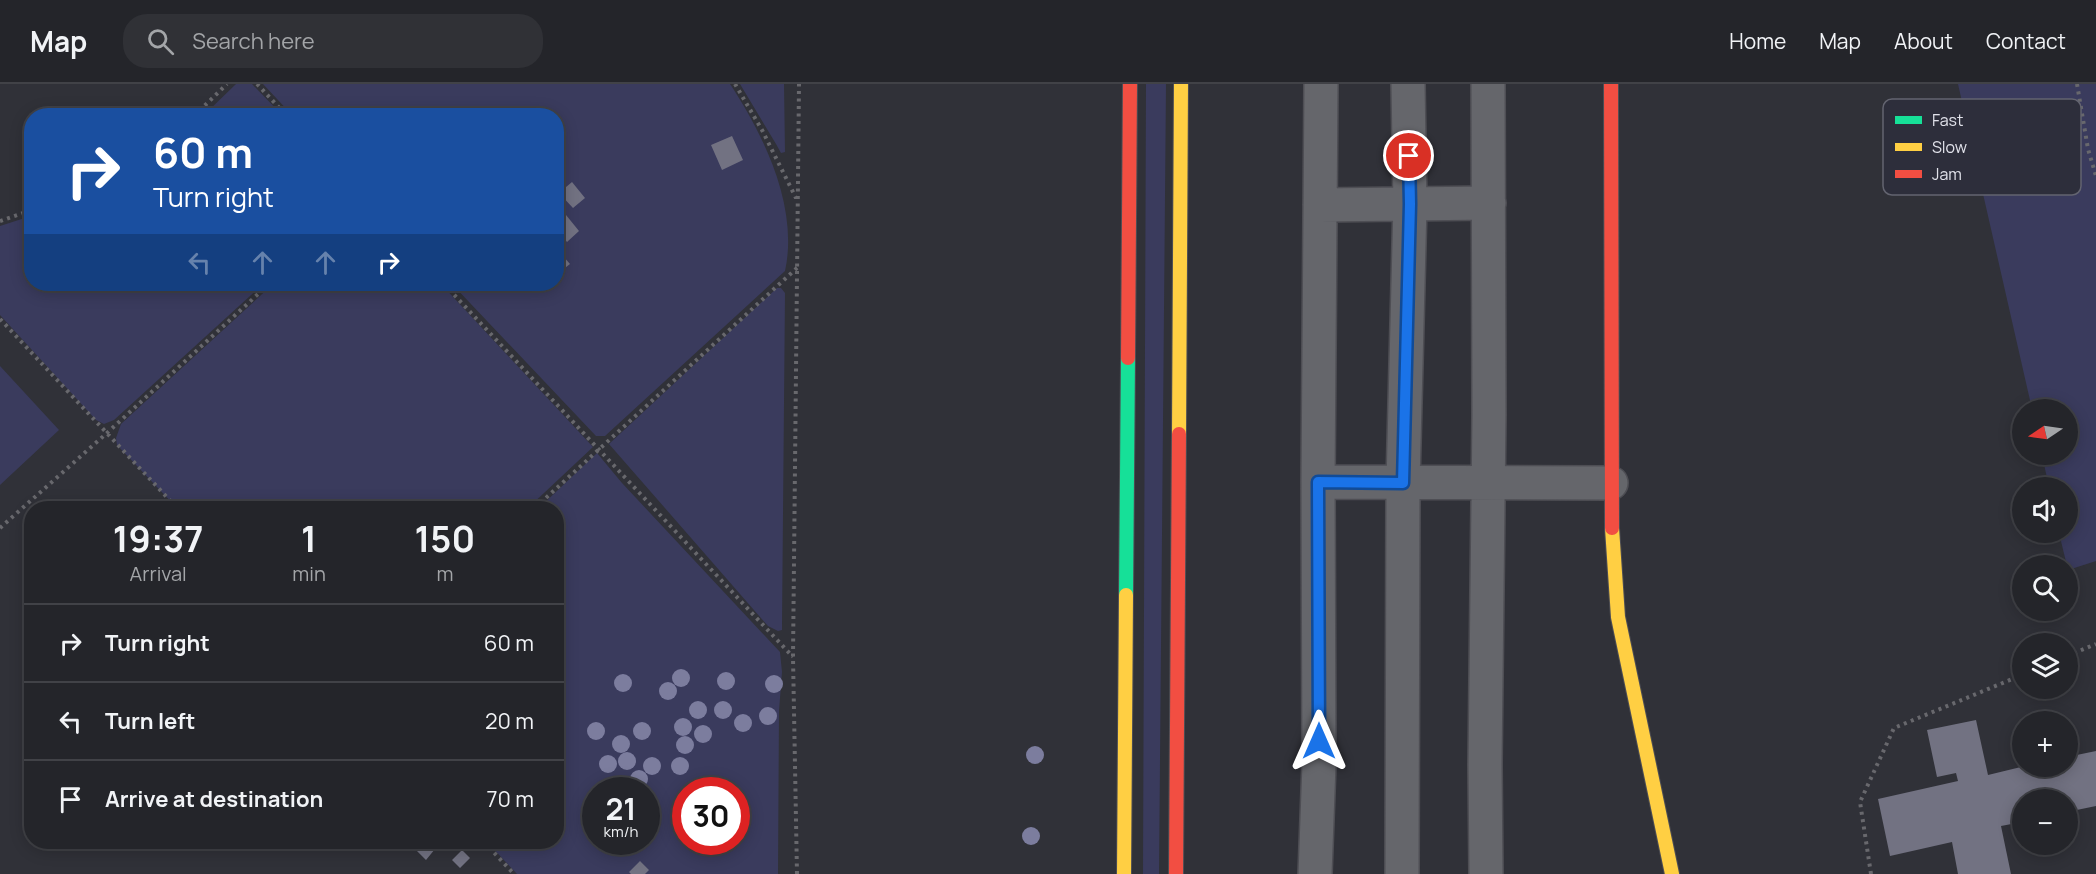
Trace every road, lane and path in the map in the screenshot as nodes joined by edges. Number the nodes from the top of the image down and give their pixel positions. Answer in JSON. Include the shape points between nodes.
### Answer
{"nodes":[{"id":1,"x":227,"y":84,"type":"edge"},
{"id":2,"x":257,"y":84,"type":"edge"},
{"id":3,"x":735,"y":84,"type":"edge"},
{"id":4,"x":799,"y":84,"type":"edge"},
{"id":5,"x":1130,"y":84,"type":"edge"},
{"id":6,"x":1181,"y":84,"type":"edge"},
{"id":7,"x":1321,"y":84,"type":"edge"},
{"id":8,"x":1408,"y":84,"type":"edge"},
{"id":9,"x":1488,"y":84,"type":"edge"},
{"id":10,"x":1611,"y":84,"type":"edge"},
{"id":11,"x":2078,"y":84,"type":"edge"},
{"id":12,"x":2080,"y":99,"type":"edge"},
{"id":13,"x":2081,"y":104,"type":"edge"},
{"id":14,"x":202,"y":108,"type":"edge"},
{"id":15,"x":280,"y":108,"type":"edge"},
{"id":16,"x":2096,"y":176,"type":"edge"},
{"id":17,"x":796,"y":199,"type":"junction"},
{"id":18,"x":1489,"y":203,"type":"junction"},
{"id":19,"x":1410,"y":204,"type":"junction"},
{"id":20,"x":1320,"y":205,"type":"junction"},
{"id":21,"x":24,"y":212,"type":"edge"},
{"id":22,"x":0,"y":220,"type":"edge"},
{"id":23,"x":798,"y":267,"type":"junction"},
{"id":24,"x":261,"y":291,"type":"edge"},
{"id":25,"x":451,"y":291,"type":"edge"},
{"id":26,"x":0,"y":319,"type":"edge"},
{"id":27,"x":107,"y":433,"type":"junction"},
{"id":28,"x":599,"y":449,"type":"junction"},
{"id":29,"x":1318,"y":482,"type":"junction"},
{"id":30,"x":1403,"y":483,"type":"junction"},
{"id":31,"x":1489,"y":483,"type":"junction"},
{"id":32,"x":1611,"y":483,"type":"junction"},
{"id":33,"x":30,"y":501,"type":"edge"},
{"id":34,"x":170,"y":501,"type":"edge"},
{"id":35,"x":543,"y":501,"type":"edge"},
{"id":36,"x":24,"y":507,"type":"edge"},
{"id":37,"x":0,"y":528,"type":"edge"},
{"id":38,"x":2096,"y":644,"type":"edge"},
{"id":39,"x":2078,"y":651,"type":"edge"},
{"id":40,"x":793,"y":657,"type":"junction"},
{"id":41,"x":2012,"y":679,"type":"edge"},
{"id":42,"x":491,"y":849,"type":"edge"},
{"id":43,"x":514,"y":874,"type":"edge"},
{"id":44,"x":797,"y":874,"type":"edge"},
{"id":45,"x":1124,"y":874,"type":"edge"},
{"id":46,"x":1176,"y":874,"type":"edge"},
{"id":47,"x":1315,"y":874,"type":"edge"},
{"id":48,"x":1402,"y":874,"type":"edge"},
{"id":49,"x":1486,"y":874,"type":"edge"},
{"id":50,"x":1672,"y":874,"type":"edge"},
{"id":51,"x":1871,"y":874,"type":"edge"}],
"edges":[{"from":1,"to":14,"type":"path"},
{"from":2,"to":15,"type":"path"},
{"from":3,"to":17,"type":"path"},
{"from":4,"to":17,"type":"path"},
{"from":5,"to":45,"type":"street"},
{"from":6,"to":46,"type":"street"},
{"from":7,"to":20,"type":"street"},
{"from":8,"to":19,"type":"street"},
{"from":9,"to":18,"type":"street"},
{"from":10,"to":32,"type":"street"},
{"from":11,"to":12,"type":"path"},
{"from":13,"to":16,"type":"path"},
{"from":17,"to":23,"type":"path"},
{"from":18,"to":19,"type":"street"},
{"from":18,"to":31,"type":"street"},
{"from":19,"to":20,"type":"street"},
{"from":19,"to":30,"type":"street"},
{"from":20,"to":29,"type":"street"},
{"from":21,"to":22,"type":"path"},
{"from":23,"to":28,"type":"path"},
{"from":23,"to":40,"type":"path"},
{"from":24,"to":27,"type":"path"},
{"from":25,"to":28,"type":"path"},
{"from":26,"to":27,"type":"path"},
{"from":27,"to":33,"type":"path"},
{"from":27,"to":34,"type":"path"},
{"from":28,"to":35,"type":"path"},
{"from":28,"to":40,"type":"path"},
{"from":29,"to":30,"type":"street"},
{"from":29,"to":47,"type":"street","via":[[1319,764]]},
{"from":30,"to":31,"type":"street"},
{"from":30,"to":48,"type":"street"},
{"from":31,"to":32,"type":"street"},
{"from":31,"to":49,"type":"street"},
{"from":32,"to":50,"type":"street","via":[[1618,617]]},
{"from":36,"to":37,"type":"path"},
{"from":38,"to":39,"type":"path"},
{"from":40,"to":44,"type":"path"},
{"from":41,"to":51,"type":"path","via":[[1894,728],[1860,802]]},
{"from":42,"to":43,"type":"path"}]}
